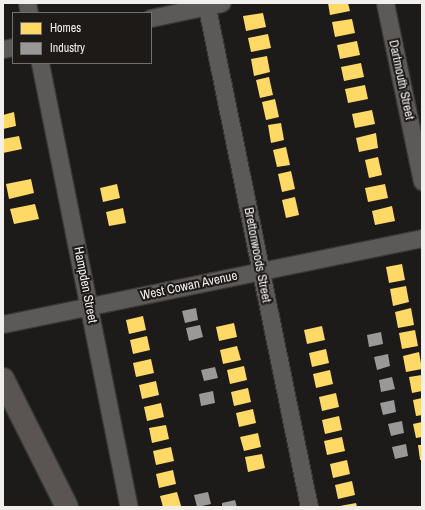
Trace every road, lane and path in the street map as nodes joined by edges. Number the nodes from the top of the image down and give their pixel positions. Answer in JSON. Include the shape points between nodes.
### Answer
{"nodes":[{"id":1,"x":385,"y":3,"type":"edge"},
{"id":2,"x":211,"y":4,"type":"edge"},
{"id":3,"x":152,"y":18,"type":"edge"},
{"id":4,"x":40,"y":64,"type":"edge"},
{"id":5,"x":422,"y":181,"type":"edge"},
{"id":6,"x":422,"y":238,"type":"edge"},
{"id":7,"x":261,"y":271,"type":"junction"},
{"id":8,"x":89,"y":306,"type":"junction"},
{"id":9,"x":3,"y":324,"type":"edge"},
{"id":10,"x":3,"y":379,"type":"edge"},
{"id":11,"x":67,"y":507,"type":"edge"},
{"id":12,"x":129,"y":507,"type":"edge"},
{"id":13,"x":309,"y":507,"type":"edge"}],
"edges":[{"from":1,"to":5,"type":"street","name":"Dartmouth Street"},
{"from":2,"to":3,"type":"street"},
{"from":2,"to":7,"type":"street","name":"Brettonwoods Street"},
{"from":4,"to":8,"type":"street","name":"Hampden Street"},
{"from":6,"to":7,"type":"street","name":"West Cowan Avenue"},
{"from":7,"to":8,"type":"street","name":"West Cowan Avenue"},
{"from":7,"to":13,"type":"street","name":"Brettonwoods Street"},
{"from":8,"to":9,"type":"street","name":"West Cowan Avenue"},
{"from":8,"to":12,"type":"street","name":"Hampden Street"},
{"from":10,"to":11,"type":"main road"}]}
